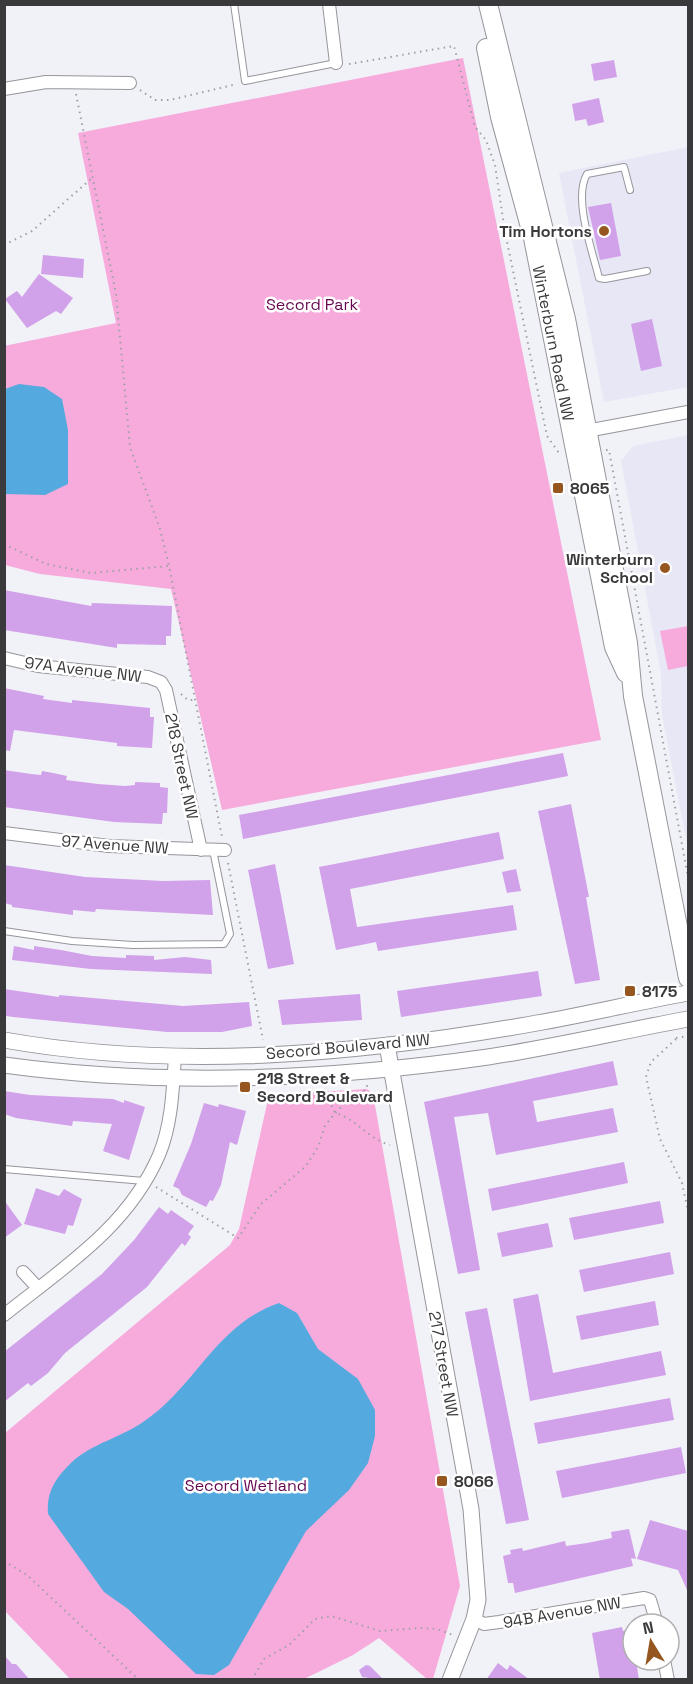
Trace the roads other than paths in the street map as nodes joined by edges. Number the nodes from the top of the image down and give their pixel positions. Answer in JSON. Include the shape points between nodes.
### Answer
{"nodes":[{"id":1,"x":234,"y":4,"type":"edge"},
{"id":2,"x":329,"y":4,"type":"edge"},
{"id":3,"x":477,"y":4,"type":"edge"},
{"id":4,"x":488,"y":4,"type":"edge"},
{"id":5,"x":336,"y":63,"type":"joint"},
{"id":6,"x":130,"y":83,"type":"road end"},
{"id":7,"x":4,"y":88,"type":"edge"},
{"id":8,"x":630,"y":190,"type":"dead end"},
{"id":9,"x":646,"y":271,"type":"dead end"},
{"id":10,"x":688,"y":412,"type":"edge"},
{"id":11,"x":579,"y":432,"type":"junction"},
{"id":12,"x":4,"y":658,"type":"edge"},
{"id":13,"x":162,"y":682,"type":"joint"},
{"id":14,"x":4,"y":833,"type":"edge"},
{"id":15,"x":213,"y":850,"type":"junction"},
{"id":16,"x":4,"y":932,"type":"edge"},
{"id":17,"x":688,"y":978,"type":"edge"},
{"id":18,"x":688,"y":993,"type":"edge"},
{"id":19,"x":688,"y":1019,"type":"edge"},
{"id":20,"x":4,"y":1040,"type":"edge"},
{"id":21,"x":387,"y":1045,"type":"junction"},
{"id":22,"x":175,"y":1055,"type":"junction"},
{"id":23,"x":4,"y":1065,"type":"edge"},
{"id":24,"x":391,"y":1070,"type":"junction"},
{"id":25,"x":173,"y":1079,"type":"junction"},
{"id":26,"x":4,"y":1169,"type":"edge"},
{"id":27,"x":146,"y":1181,"type":"junction"},
{"id":28,"x":23,"y":1272,"type":"dead end"},
{"id":29,"x":38,"y":1288,"type":"junction"},
{"id":30,"x":4,"y":1315,"type":"edge"},
{"id":31,"x":654,"y":1612,"type":"edge"},
{"id":32,"x":474,"y":1619,"type":"junction"},
{"id":33,"x":450,"y":1680,"type":"edge"}],
"edges":[{"from":1,"to":5,"type":"lane","via":[[245,81]]},
{"from":2,"to":5,"type":"street"},
{"from":3,"to":11,"type":"main road","name":"Winterburn Road NW","via":[[500,117]]},
{"from":4,"to":11,"type":"main road","name":"Winterburn Road NW","via":[[540,209]]},
{"from":6,"to":7,"type":"street","via":[[46,82]]},
{"from":8,"to":9,"type":"lane","via":[[624,167],[587,174],[581,184],[581,200],[598,278]]},
{"from":10,"to":11,"type":"street"},
{"from":11,"to":17,"type":"main road","name":"Winterburn Road NW","via":[[628,643],[631,682]]},
{"from":12,"to":13,"type":"street","name":"97A Avenue NW"},
{"from":13,"to":15,"type":"street","name":"218 Street NW"},
{"from":14,"to":15,"type":"street","name":"97 Avenue NW","via":[[109,846]]},
{"from":15,"to":16,"type":"lane","via":[[230,934],[224,944],[133,945]]},
{"from":18,"to":21,"type":"street","name":"Secord Boulevard NW","via":[[537,1023]]},
{"from":19,"to":24,"type":"street","name":"Secord Boulevard NW"},
{"from":20,"to":22,"type":"street","name":"Secord Boulevard NW"},
{"from":21,"to":22,"type":"street","name":"Secord Boulevard NW"},
{"from":21,"to":24,"type":"street","name":"217 Street NW"},
{"from":22,"to":25,"type":"street"},
{"from":23,"to":25,"type":"street","name":"Secord Boulevard NW","via":[[72,1074]]},
{"from":24,"to":25,"type":"street","name":"Secord Boulevard NW"},
{"from":24,"to":32,"type":"street","name":"217 Street NW","via":[[471,1509],[478,1600]]},
{"from":25,"to":27,"type":"street","via":[[166,1130]]},
{"from":26,"to":27,"type":"lane"},
{"from":27,"to":29,"type":"street","via":[[109,1230]]},
{"from":28,"to":29,"type":"street"},
{"from":29,"to":30,"type":"street"},
{"from":31,"to":32,"type":"street","name":"94B Avenue NW","via":[[650,1600],[644,1598],[484,1624]]},
{"from":32,"to":33,"type":"street","name":"217 Street NW"}]}
